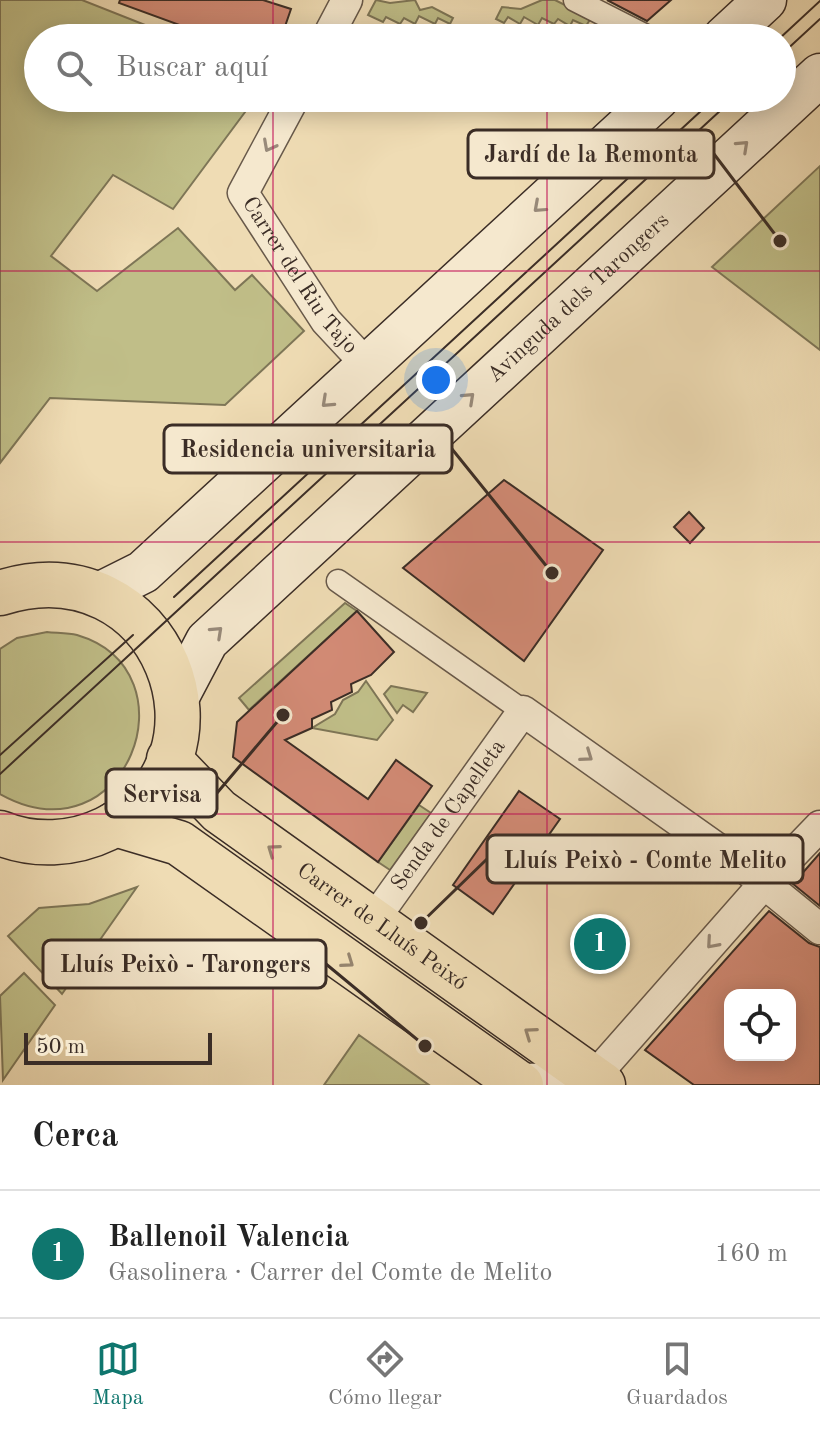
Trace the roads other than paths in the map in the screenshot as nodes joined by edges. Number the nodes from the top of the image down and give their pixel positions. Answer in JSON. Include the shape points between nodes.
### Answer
{"nodes":[{"id":1,"x":347,"y":0,"type":"edge"},
{"id":2,"x":575,"y":0,"type":"edge"},
{"id":3,"x":765,"y":0,"type":"edge"},
{"id":4,"x":334,"y":24,"type":"edge"},
{"id":5,"x":622,"y":24,"type":"edge"},
{"id":6,"x":739,"y":24,"type":"edge"},
{"id":7,"x":820,"y":75,"type":"edge"},
{"id":8,"x":796,"y":97,"type":"edge"},
{"id":9,"x":286,"y":112,"type":"edge"},
{"id":10,"x":643,"y":112,"type":"edge"},
{"id":11,"x":780,"y":112,"type":"edge"},
{"id":12,"x":367,"y":365,"type":"junction"},
{"id":13,"x":338,"y":581,"type":"dead end"},
{"id":14,"x":0,"y":593,"type":"edge"},
{"id":15,"x":99,"y":594,"type":"junction"},
{"id":16,"x":177,"y":698,"type":"junction"},
{"id":17,"x":523,"y":711,"type":"junction"},
{"id":18,"x":169,"y":759,"type":"junction"},
{"id":19,"x":115,"y":824,"type":"junction"},
{"id":20,"x":820,"y":826,"type":"edge"},
{"id":21,"x":0,"y":833,"type":"edge"},
{"id":22,"x":51,"y":843,"type":"junction"},
{"id":23,"x":0,"y":849,"type":"edge"},
{"id":24,"x":763,"y":885,"type":"junction"},
{"id":25,"x":373,"y":921,"type":"junction"},
{"id":26,"x":820,"y":929,"type":"edge"},
{"id":27,"x":513,"y":1083,"type":"edge"},
{"id":28,"x":597,"y":1083,"type":"edge"}],
"edges":[{"from":1,"to":4,"type":"street"},
{"from":2,"to":5,"type":"street"},
{"from":3,"to":6,"type":"main road"},
{"from":8,"to":7,"type":"main road","name":"Avinguda dels Tarongers","one_way":true},
{"from":9,"to":12,"type":"street","name":"Carrer del Riu Tajo","one_way":true,"via":[[243,193],[326,321]]},
{"from":10,"to":12,"type":"main road","one_way":true},
{"from":16,"to":11,"type":"main road","name":"Avinguda dels Tarongers","one_way":true,"via":[[207,641]]},
{"from":12,"to":15,"type":"main road","one_way":true,"via":[[143,572]]},
{"from":13,"to":17,"type":"street"},
{"from":14,"to":15,"type":"main road","via":[[47,584]]},
{"from":15,"to":16,"type":"main road","via":[[151,634],[168,664]]},
{"from":16,"to":18,"type":"main road"},
{"from":17,"to":24,"type":"street","one_way":true},
{"from":17,"to":25,"type":"street","name":"Senda de Capelleta"},
{"from":18,"to":19,"type":"main road","via":[[148,796]]},
{"from":25,"to":18,"type":"main road","name":"Carrer de Lluís Peixó","one_way":true,"via":[[219,811]]},
{"from":19,"to":22,"type":"main road","via":[[84,838]]},
{"from":19,"to":27,"type":"main road","one_way":true,"via":[[179,843]]},
{"from":20,"to":24,"type":"street"},
{"from":21,"to":22,"type":"main road"},
{"from":22,"to":23,"type":"main road"},
{"from":24,"to":26,"type":"street"},
{"from":24,"to":28,"type":"street","one_way":true},
{"from":28,"to":25,"type":"main road","name":"Carrer de Lluís Peixó","one_way":true},
{"from":27,"to":28,"type":"street"}]}
